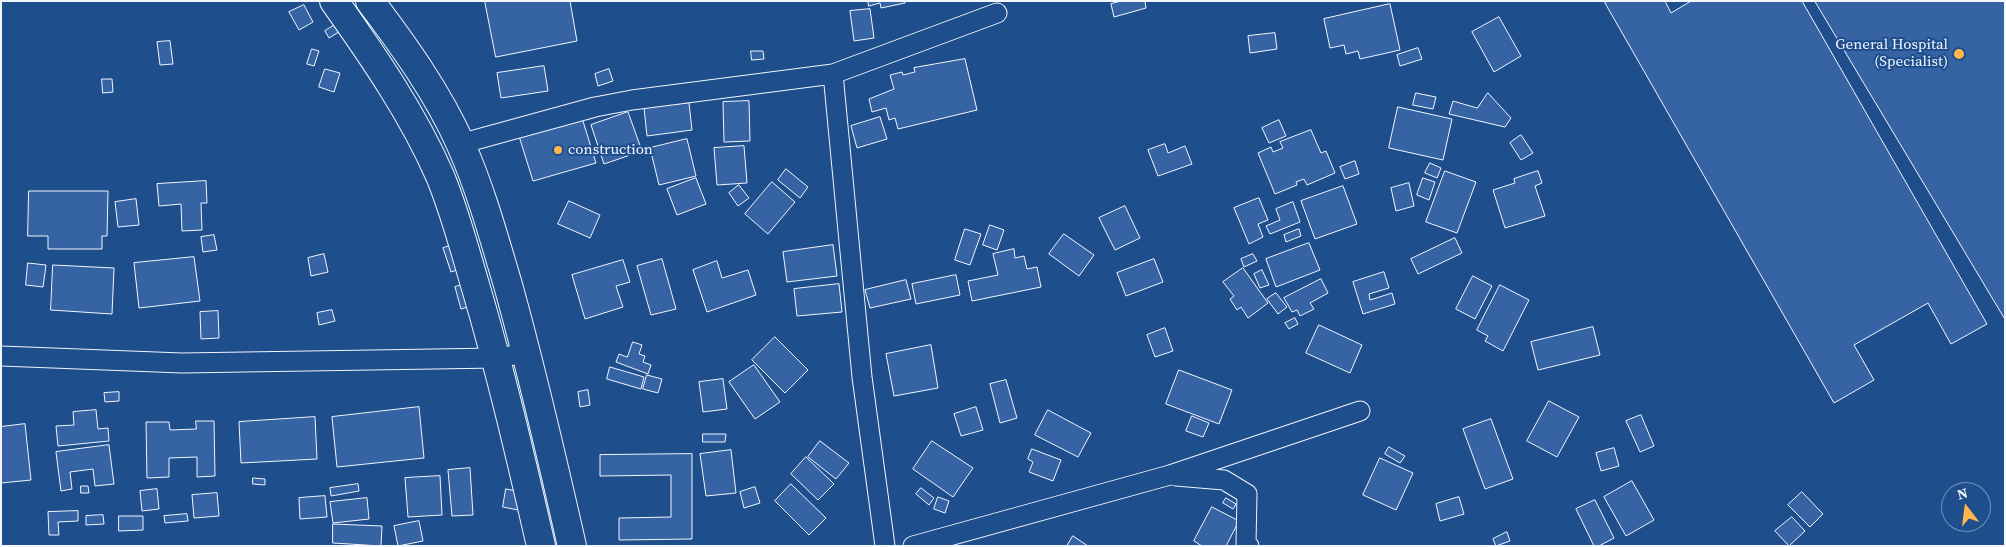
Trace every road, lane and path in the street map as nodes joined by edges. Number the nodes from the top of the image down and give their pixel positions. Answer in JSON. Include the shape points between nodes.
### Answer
{"nodes":[{"id":1,"x":334,"y":1,"type":"edge"},
{"id":2,"x":376,"y":5,"type":"edge"},
{"id":3,"x":997,"y":13,"type":"dead end"},
{"id":4,"x":833,"y":74,"type":"junction"},
{"id":5,"x":460,"y":144,"type":"junction"},
{"id":6,"x":527,"y":354,"type":"junction"},
{"id":7,"x":1,"y":356,"type":"edge"},
{"id":8,"x":497,"y":358,"type":"junction"},
{"id":9,"x":1360,"y":411,"type":"dead end"},
{"id":10,"x":1170,"y":475,"type":"junction"},
{"id":11,"x":541,"y":546,"type":"edge"},
{"id":12,"x":572,"y":546,"type":"edge"},
{"id":13,"x":885,"y":546,"type":"edge"},
{"id":14,"x":913,"y":546,"type":"edge"},
{"id":15,"x":1249,"y":546,"type":"edge"}],
"edges":[{"from":1,"to":8,"type":"street","via":[[394,93],[440,177],[458,224]]},
{"from":2,"to":5,"type":"street","via":[[417,67]]},
{"from":3,"to":4,"type":"street"},
{"from":4,"to":5,"type":"street","via":[[632,100]]},
{"from":4,"to":13,"type":"street","via":[[862,377]]},
{"from":5,"to":6,"type":"street","via":[[485,208]]},
{"from":6,"to":8,"type":"street"},
{"from":6,"to":12,"type":"street"},
{"from":7,"to":8,"type":"street","via":[[182,363]]},
{"from":8,"to":11,"type":"street"},
{"from":9,"to":10,"type":"street"},
{"from":10,"to":14,"type":"street"},
{"from":10,"to":15,"type":"street","via":[[1224,480],[1247,494],[1246,543]]}]}
